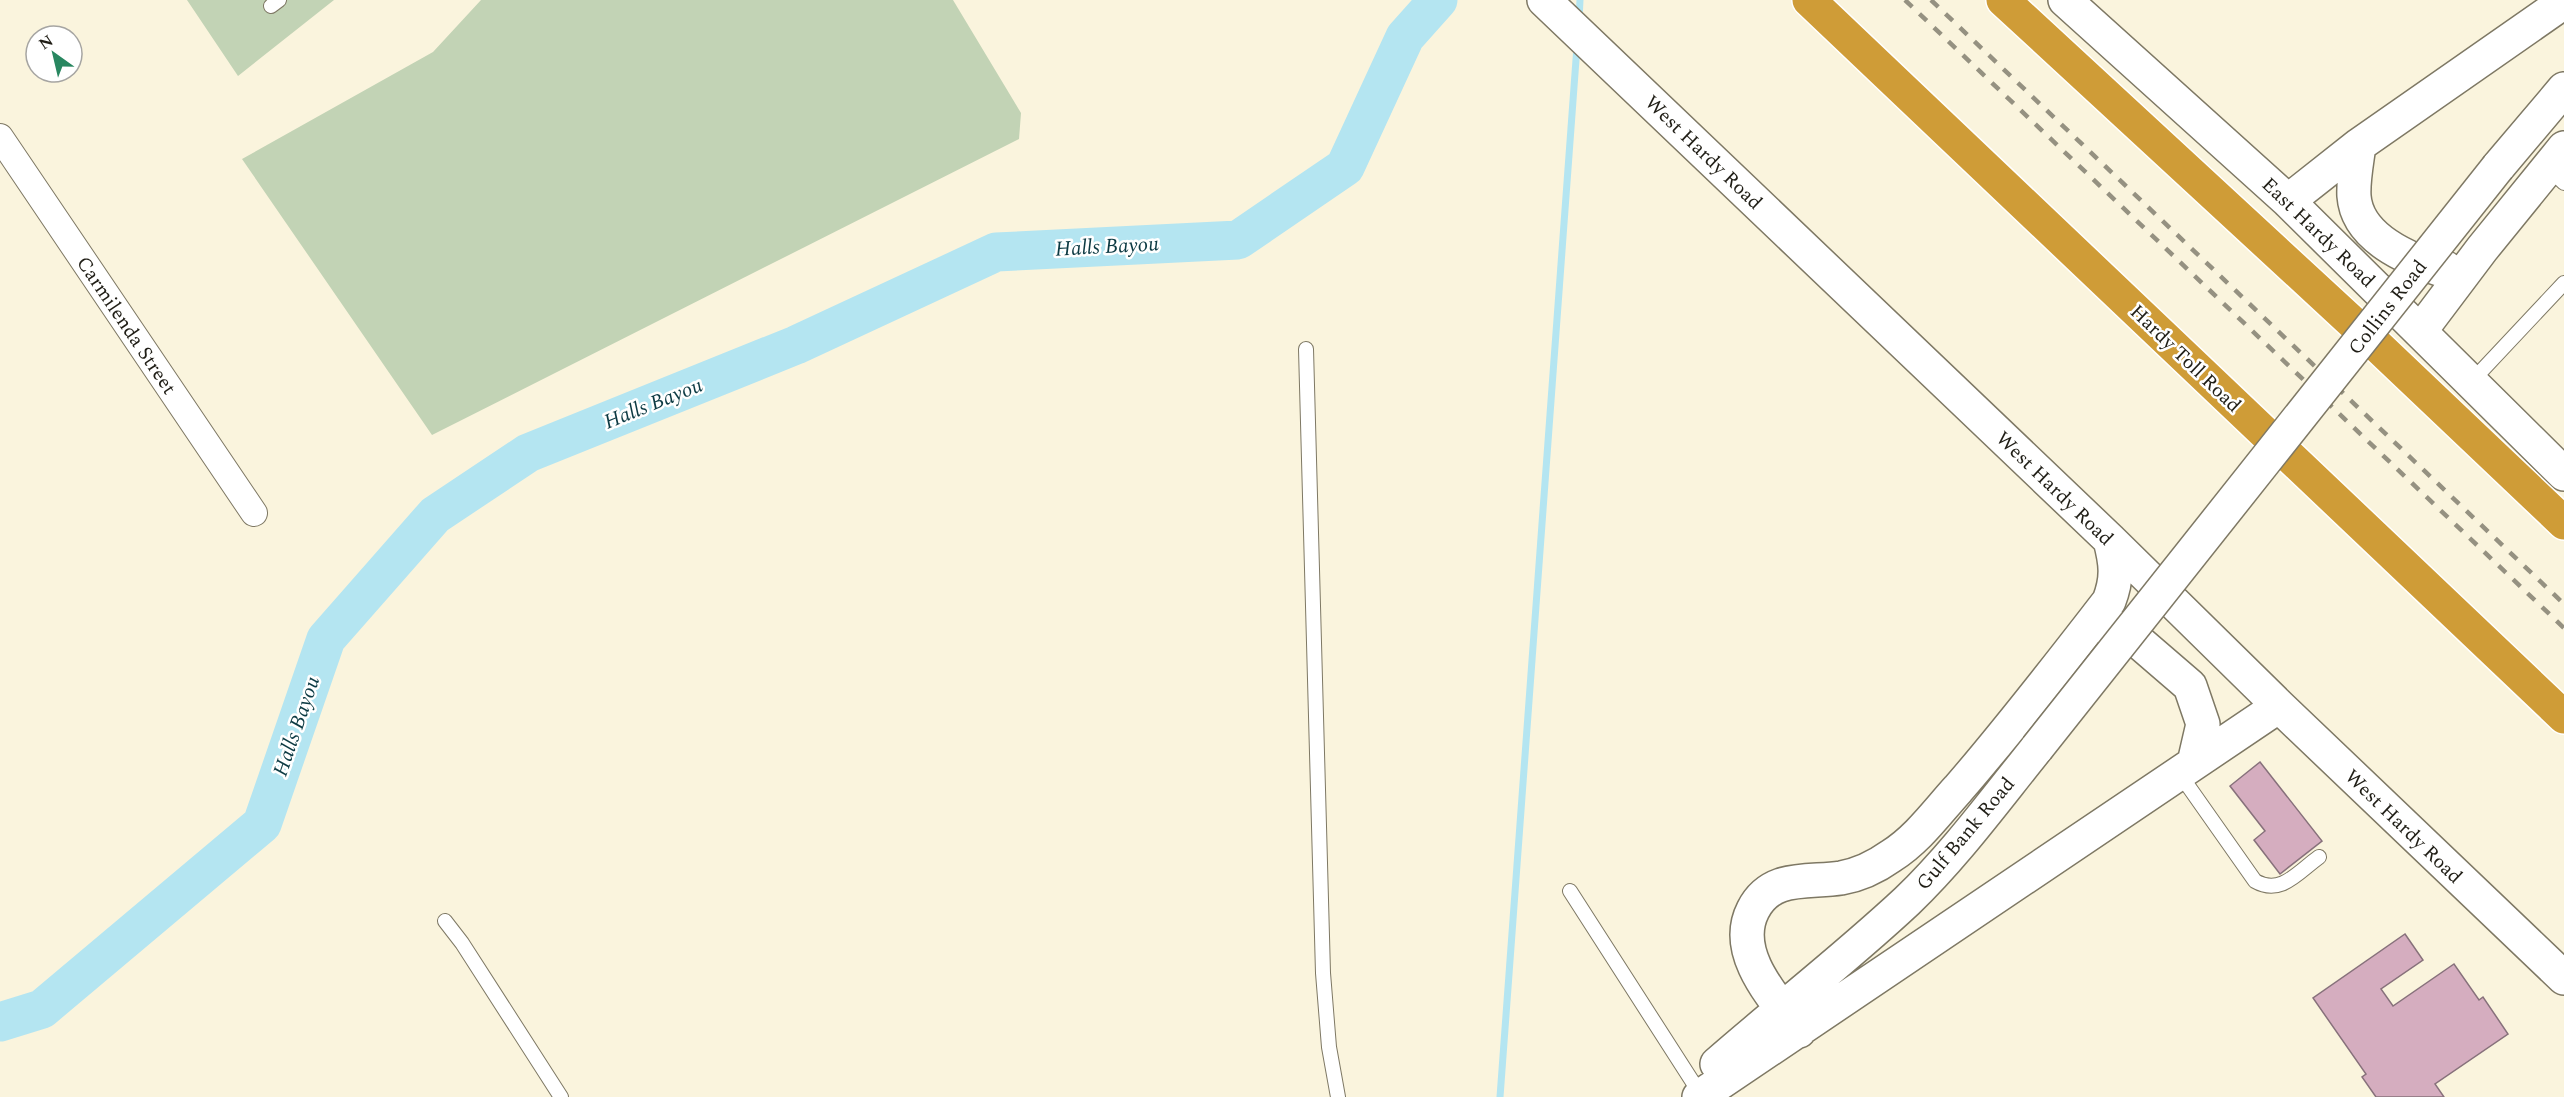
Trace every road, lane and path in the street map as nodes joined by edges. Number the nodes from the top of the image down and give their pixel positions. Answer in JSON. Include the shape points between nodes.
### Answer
{"nodes":[{"id":1,"x":1544,"y":0,"type":"edge"},
{"id":2,"x":1809,"y":0,"type":"edge"},
{"id":3,"x":2003,"y":0,"type":"edge"},
{"id":4,"x":2066,"y":0,"type":"edge"},
{"id":5,"x":2564,"y":2,"type":"edge"},
{"id":6,"x":2564,"y":89,"type":"edge"},
{"id":7,"x":0,"y":137,"type":"edge"},
{"id":8,"x":2359,"y":145,"type":"junction"},
{"id":9,"x":2559,"y":167,"type":"edge"},
{"id":10,"x":2288,"y":201,"type":"junction"},
{"id":11,"x":2482,"y":249,"type":"junction"},
{"id":12,"x":2564,"y":284,"type":"edge"},
{"id":13,"x":2421,"y":330,"type":"junction"},
{"id":14,"x":1306,"y":349,"type":"dead end"},
{"id":15,"x":2472,"y":381,"type":"junction"},
{"id":16,"x":2564,"y":474,"type":"edge"},
{"id":17,"x":254,"y":513,"type":"dead end"},
{"id":18,"x":2564,"y":523,"type":"edge"},
{"id":19,"x":2212,"y":527,"type":"joint"},
{"id":20,"x":2110,"y":540,"type":"junction"},
{"id":21,"x":2084,"y":633,"type":"junction"},
{"id":22,"x":2279,"y":706,"type":"junction"},
{"id":23,"x":2564,"y":717,"type":"edge"},
{"id":24,"x":2186,"y":768,"type":"junction"},
{"id":25,"x":2319,"y":857,"type":"dead end"},
{"id":26,"x":1570,"y":891,"type":"dead end"},
{"id":27,"x":445,"y":921,"type":"dead end"},
{"id":28,"x":2564,"y":978,"type":"edge"},
{"id":29,"x":1790,"y":1019,"type":"junction"},
{"id":30,"x":1690,"y":1092,"type":"edge"},
{"id":31,"x":561,"y":1097,"type":"edge"},
{"id":32,"x":1338,"y":1097,"type":"edge"}],
"edges":[{"from":1,"to":20,"type":"main road","name":"West Hardy Road"},
{"from":2,"to":23,"type":"highway","name":"Hardy Toll Road"},
{"from":3,"to":18,"type":"highway"},
{"from":4,"to":10,"type":"main road","name":"East Hardy Road"},
{"from":5,"to":8,"type":"main road"},
{"from":6,"to":19,"type":"main road","name":"Collins Road","bridge":true},
{"from":7,"to":17,"type":"street","name":"Carmilenda Street"},
{"from":8,"to":10,"type":"main road"},
{"from":8,"to":11,"type":"main road","via":[[2354,197],[2367,228],[2408,259],[2442,270]]},
{"from":9,"to":11,"type":"main road"},
{"from":10,"to":13,"type":"main road","name":"East Hardy Road"},
{"from":11,"to":13,"type":"main road"},
{"from":12,"to":15,"type":"lane"},
{"from":13,"to":15,"type":"main road","name":"East Hardy Road"},
{"from":14,"to":32,"type":"lane","via":[[1323,973]]},
{"from":15,"to":16,"type":"main road","name":"East Hardy Road"},
{"from":19,"to":29,"type":"main road","name":"Gulf Bank Road","bridge":true,"via":[[1973,827],[1909,899],[1833,968]]},
{"from":20,"to":21,"type":"main road","via":[[2117,582],[2109,601]]},
{"from":20,"to":22,"type":"main road","name":"West Hardy Road"},
{"from":21,"to":24,"type":"main road","via":[[2106,625],[2125,630],[2190,686],[2203,724]]},
{"from":21,"to":29,"type":"main road","via":[[1990,752],[1908,845],[1885,861],[1842,878],[1783,882],[1753,909],[1747,926],[1747,944],[1760,977]]},
{"from":22,"to":24,"type":"main road"},
{"from":22,"to":28,"type":"main road","name":"West Hardy Road"},
{"from":24,"to":25,"type":"lane","via":[[2255,881],[2265,887],[2279,886]]},
{"from":24,"to":29,"type":"main road"},
{"from":26,"to":30,"type":"lane"},
{"from":27,"to":31,"type":"lane"},
{"from":29,"to":30,"type":"main road"}]}
